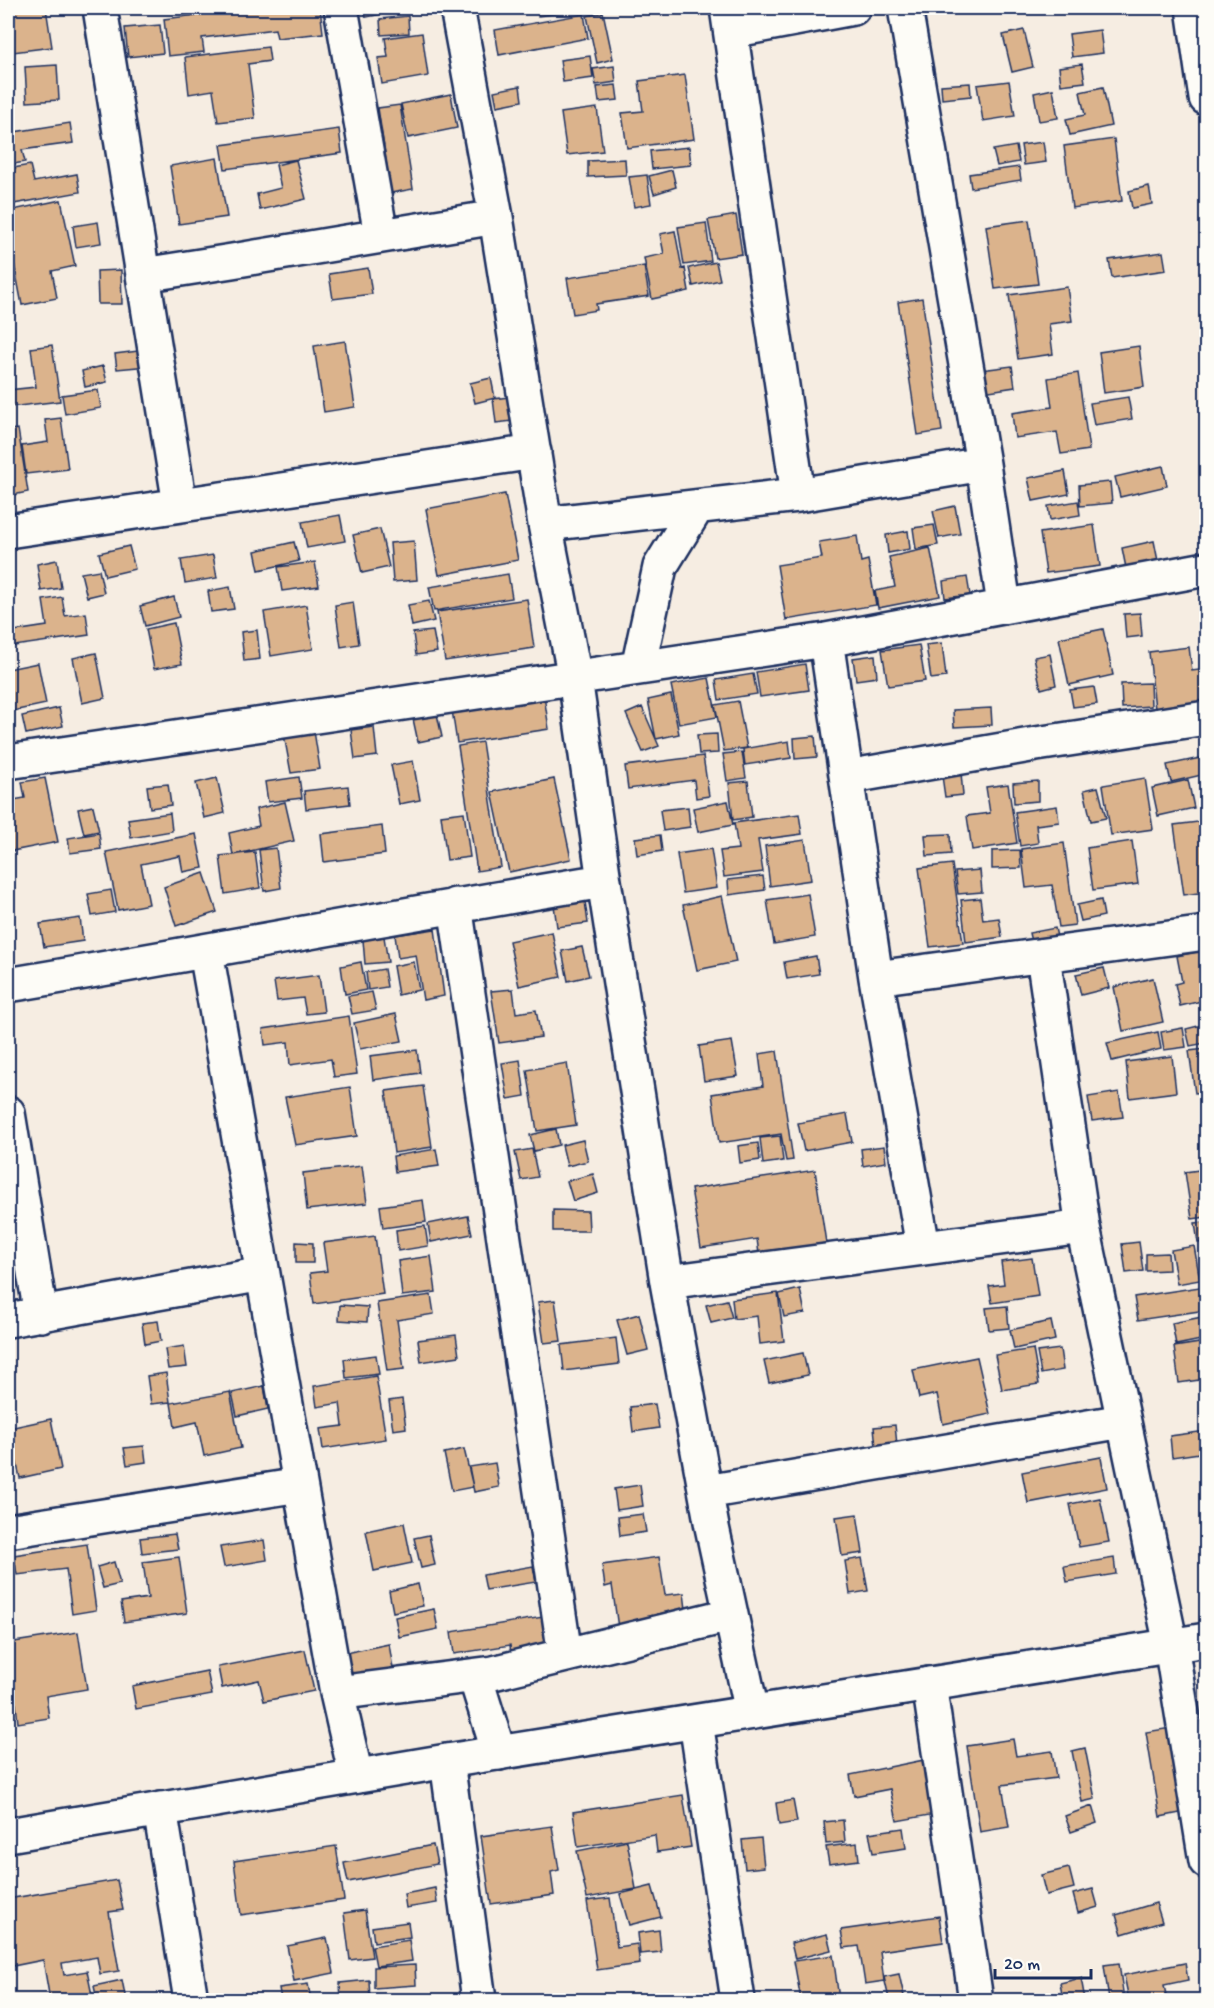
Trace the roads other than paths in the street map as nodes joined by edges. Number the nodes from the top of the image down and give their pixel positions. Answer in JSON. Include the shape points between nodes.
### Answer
{"nodes":[{"id":1,"x":100,"y":8,"type":"edge"},
{"id":2,"x":341,"y":8,"type":"edge"},
{"id":3,"x":457,"y":8,"type":"edge"},
{"id":4,"x":853,"y":8,"type":"edge"},
{"id":5,"x":905,"y":8,"type":"edge"},
{"id":6,"x":729,"y":19,"type":"edge"},
{"id":7,"x":1199,"y":23,"type":"edge"},
{"id":8,"x":1206,"y":98,"type":"edge"},
{"id":9,"x":496,"y":217,"type":"junction"},
{"id":10,"x":381,"y":235,"type":"junction"},
{"id":11,"x":143,"y":274,"type":"junction"},
{"id":12,"x":534,"y":452,"type":"junction"},
{"id":13,"x":983,"y":464,"type":"junction"},
{"id":14,"x":798,"y":495,"type":"junction"},
{"id":15,"x":180,"y":505,"type":"junction"},
{"id":16,"x":697,"y":507,"type":"junction"},
{"id":17,"x":546,"y":524,"type":"junction"},
{"id":18,"x":8,"y":531,"type":"edge"},
{"id":19,"x":1206,"y":569,"type":"edge"},
{"id":20,"x":1004,"y":605,"type":"junction"},
{"id":21,"x":826,"y":640,"type":"junction"},
{"id":22,"x":638,"y":668,"type":"junction"},
{"id":23,"x":575,"y":678,"type":"junction"},
{"id":24,"x":1206,"y":718,"type":"edge"},
{"id":25,"x":8,"y":762,"type":"edge"},
{"id":26,"x":847,"y":777,"type":"junction"},
{"id":27,"x":604,"y":881,"type":"junction"},
{"id":28,"x":455,"y":905,"type":"junction"},
{"id":29,"x":1206,"y":933,"type":"edge"},
{"id":30,"x":206,"y":952,"type":"junction"},
{"id":31,"x":1043,"y":956,"type":"junction"},
{"id":32,"x":876,"y":978,"type":"junction"},
{"id":33,"x":8,"y":985,"type":"edge"},
{"id":34,"x":8,"y":1113,"type":"edge"},
{"id":35,"x":1083,"y":1227,"type":"junction"},
{"id":36,"x":922,"y":1247,"type":"junction"},
{"id":37,"x":263,"y":1274,"type":"junction"},
{"id":38,"x":667,"y":1282,"type":"junction"},
{"id":39,"x":41,"y":1315,"type":"junction"},
{"id":40,"x":8,"y":1320,"type":"edge"},
{"id":41,"x":1123,"y":1420,"type":"junction"},
{"id":42,"x":300,"y":1485,"type":"junction"},
{"id":43,"x":706,"y":1492,"type":"junction"},
{"id":44,"x":8,"y":1531,"type":"edge"},
{"id":45,"x":730,"y":1615,"type":"junction"},
{"id":46,"x":1206,"y":1640,"type":"edge"},
{"id":47,"x":1171,"y":1646,"type":"junction"},
{"id":48,"x":565,"y":1655,"type":"junction"},
{"id":49,"x":475,"y":1676,"type":"junction"},
{"id":50,"x":929,"y":1683,"type":"junction"},
{"id":51,"x":337,"y":1693,"type":"junction"},
{"id":52,"x":752,"y":1712,"type":"junction"},
{"id":53,"x":696,"y":1722,"type":"junction"},
{"id":54,"x":499,"y":1753,"type":"junction"},
{"id":55,"x":447,"y":1761,"type":"junction"},
{"id":56,"x":356,"y":1776,"type":"junction"},
{"id":57,"x":160,"y":1809,"type":"junction"},
{"id":58,"x":8,"y":1835,"type":"edge"},
{"id":59,"x":1206,"y":1861,"type":"edge"},
{"id":60,"x":191,"y":2001,"type":"edge"},
{"id":61,"x":479,"y":2001,"type":"edge"},
{"id":62,"x":738,"y":2001,"type":"edge"},
{"id":63,"x":976,"y":2001,"type":"edge"}],
"edges":[{"from":1,"to":11,"type":"main road"},
{"from":2,"to":10,"type":"main road"},
{"from":3,"to":9,"type":"main road"},
{"from":4,"to":6,"type":"main road"},
{"from":5,"to":13,"type":"main road"},
{"from":6,"to":14,"type":"main road"},
{"from":7,"to":8,"type":"main road"},
{"from":9,"to":10,"type":"main road"},
{"from":9,"to":12,"type":"main road"},
{"from":10,"to":11,"type":"main road"},
{"from":11,"to":15,"type":"main road"},
{"from":12,"to":15,"type":"main road"},
{"from":12,"to":17,"type":"main road"},
{"from":13,"to":14,"type":"main road"},
{"from":13,"to":20,"type":"main road"},
{"from":14,"to":16,"type":"main road"},
{"from":15,"to":18,"type":"main road"},
{"from":16,"to":17,"type":"main road"},
{"from":16,"to":22,"type":"main road","via":[[660,567]]},
{"from":17,"to":23,"type":"main road"},
{"from":19,"to":20,"type":"main road"},
{"from":20,"to":21,"type":"main road"},
{"from":21,"to":22,"type":"main road"},
{"from":21,"to":26,"type":"main road"},
{"from":22,"to":23,"type":"main road"},
{"from":23,"to":25,"type":"main road"},
{"from":23,"to":27,"type":"main road"},
{"from":24,"to":26,"type":"main road"},
{"from":26,"to":32,"type":"main road"},
{"from":27,"to":28,"type":"main road"},
{"from":27,"to":38,"type":"main road"},
{"from":28,"to":30,"type":"main road"},
{"from":28,"to":48,"type":"main road"},
{"from":29,"to":31,"type":"main road"},
{"from":30,"to":33,"type":"main road"},
{"from":30,"to":37,"type":"main road"},
{"from":31,"to":32,"type":"main road"},
{"from":31,"to":35,"type":"main road"},
{"from":32,"to":36,"type":"main road"},
{"from":34,"to":39,"type":"main road"},
{"from":35,"to":36,"type":"main road"},
{"from":35,"to":41,"type":"main road"},
{"from":36,"to":38,"type":"main road"},
{"from":37,"to":39,"type":"main road"},
{"from":37,"to":42,"type":"main road"},
{"from":38,"to":43,"type":"main road"},
{"from":39,"to":40,"type":"main road"},
{"from":41,"to":43,"type":"main road"},
{"from":41,"to":47,"type":"main road"},
{"from":42,"to":44,"type":"main road"},
{"from":42,"to":51,"type":"main road"},
{"from":43,"to":45,"type":"main road"},
{"from":45,"to":48,"type":"main road"},
{"from":45,"to":52,"type":"main road"},
{"from":46,"to":47,"type":"main road"},
{"from":47,"to":50,"type":"main road"},
{"from":47,"to":59,"type":"main road"},
{"from":48,"to":49,"type":"main road"},
{"from":49,"to":51,"type":"main road"},
{"from":49,"to":54,"type":"main road"},
{"from":50,"to":52,"type":"main road"},
{"from":50,"to":63,"type":"main road"},
{"from":51,"to":56,"type":"main road"},
{"from":52,"to":53,"type":"main road"},
{"from":53,"to":54,"type":"main road"},
{"from":53,"to":62,"type":"main road"},
{"from":54,"to":55,"type":"main road"},
{"from":55,"to":56,"type":"main road"},
{"from":55,"to":61,"type":"main road"},
{"from":56,"to":57,"type":"main road"},
{"from":57,"to":58,"type":"main road"},
{"from":57,"to":60,"type":"main road"}]}
